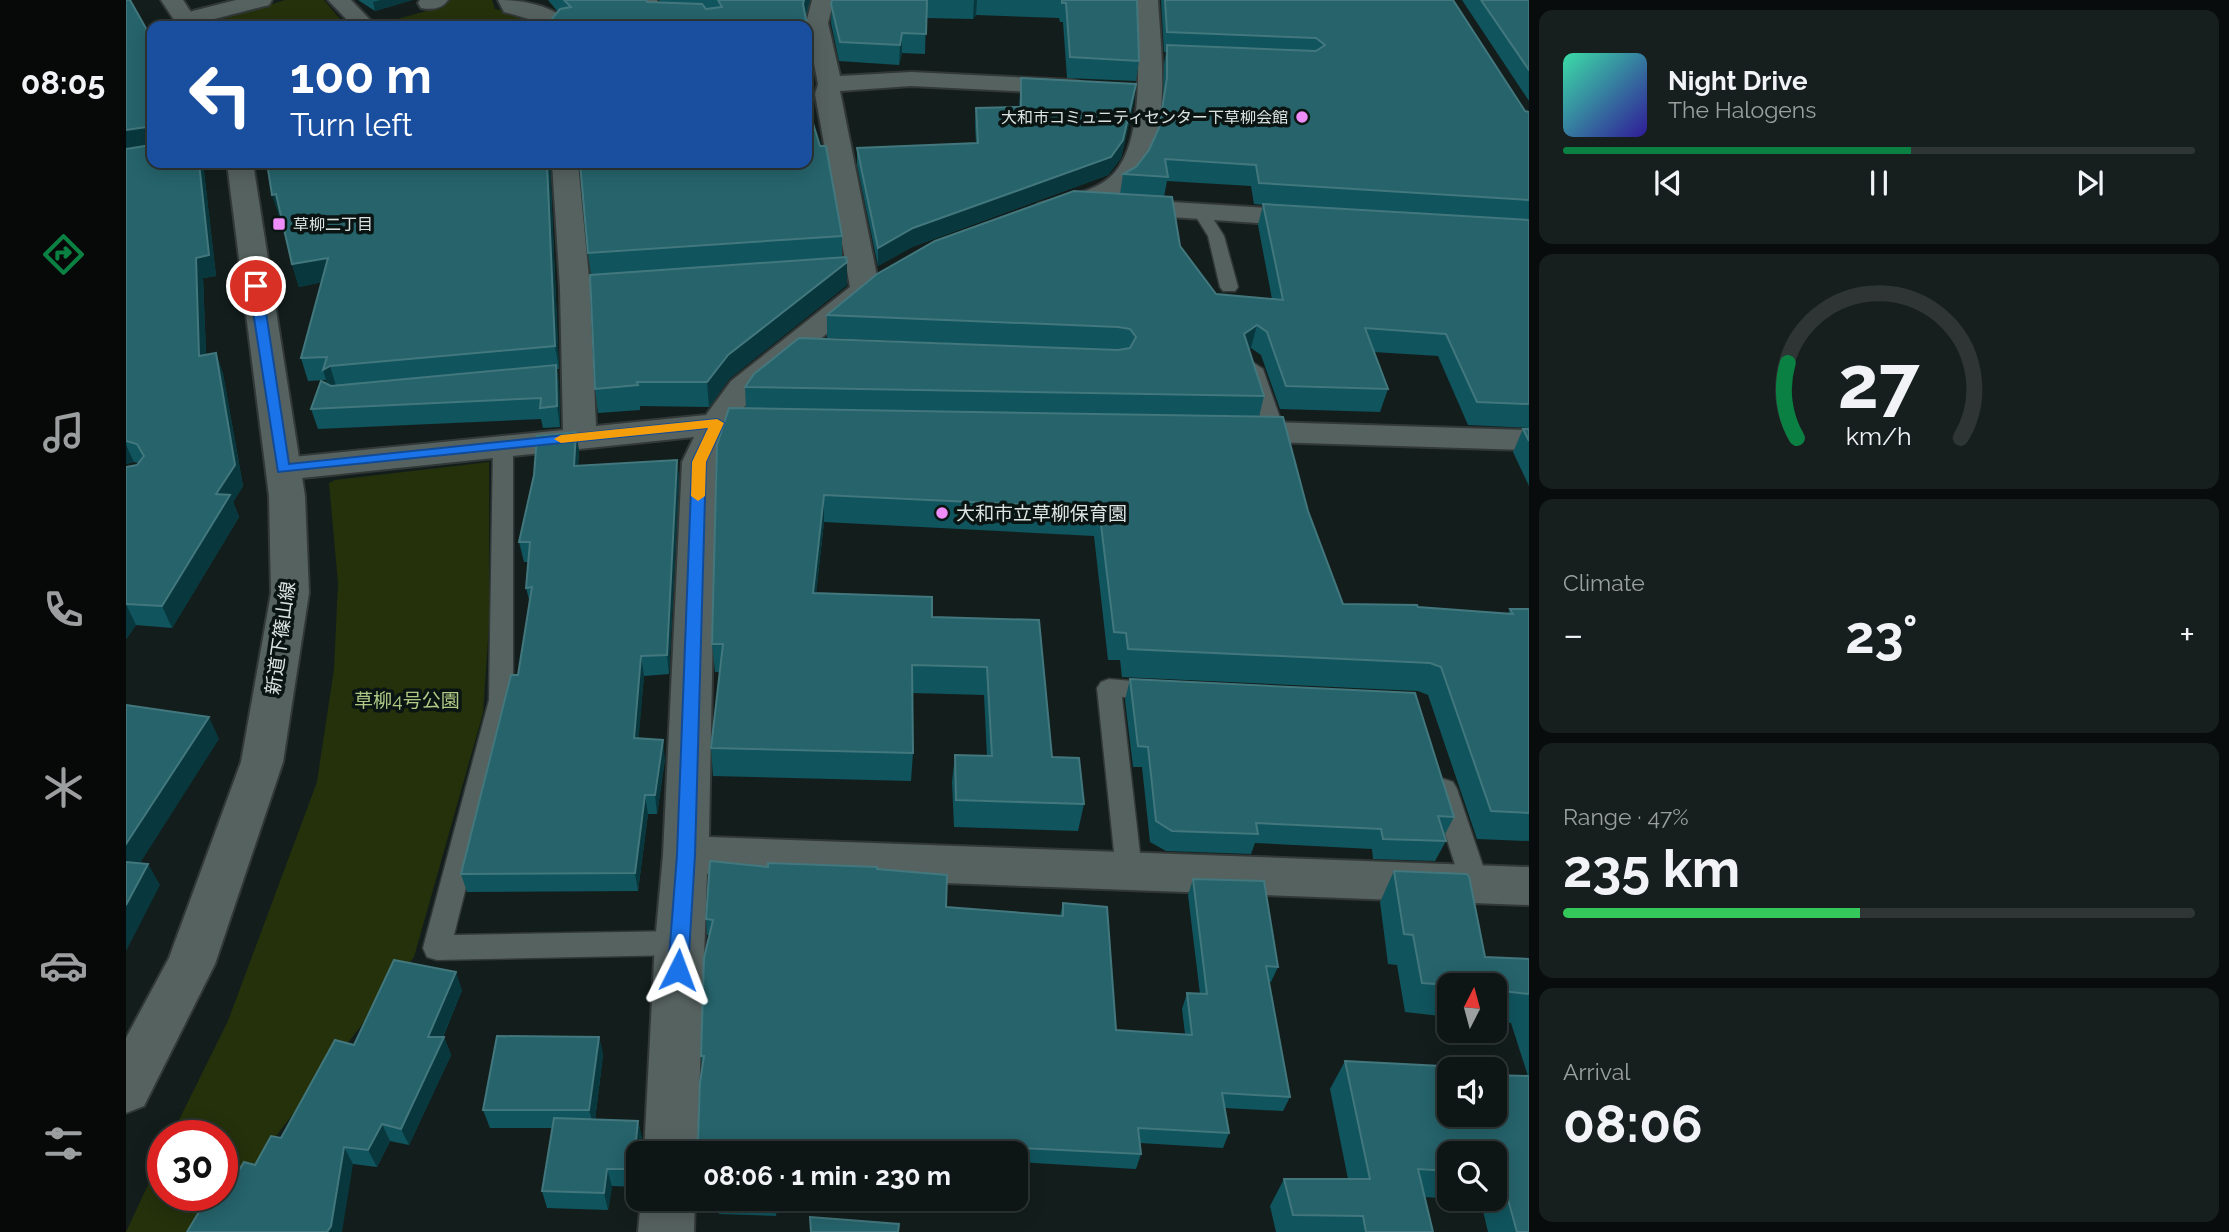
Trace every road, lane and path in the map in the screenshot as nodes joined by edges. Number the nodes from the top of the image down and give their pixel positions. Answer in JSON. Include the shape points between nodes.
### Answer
{"nodes":[{"id":1,"x":172,"y":0,"type":"edge"},
{"id":2,"x":261,"y":0,"type":"edge"},
{"id":3,"x":339,"y":0,"type":"edge"},
{"id":4,"x":509,"y":0,"type":"edge"},
{"id":5,"x":651,"y":0,"type":"edge"},
{"id":6,"x":823,"y":0,"type":"edge"},
{"id":7,"x":1147,"y":0,"type":"edge"},
{"id":8,"x":186,"y":21,"type":"edge"},
{"id":9,"x":193,"y":21,"type":"edge"},
{"id":10,"x":360,"y":21,"type":"edge"},
{"id":11,"x":552,"y":21,"type":"edge"},
{"id":12,"x":711,"y":21,"type":"edge"},
{"id":13,"x":1098,"y":89,"type":"edge"},
{"id":14,"x":821,"y":91,"type":"edge"},
{"id":15,"x":241,"y":168,"type":"edge"},
{"id":16,"x":565,"y":168,"type":"edge"},
{"id":17,"x":1068,"y":204,"type":"junction"},
{"id":18,"x":1201,"y":212,"type":"junction"},
{"id":19,"x":1021,"y":219,"type":"edge"},
{"id":20,"x":1338,"y":220,"type":"edge"},
{"id":21,"x":670,"y":281,"type":"edge"},
{"id":22,"x":1229,"y":287,"type":"dead end"},
{"id":23,"x":575,"y":288,"type":"junction"},
{"id":24,"x":791,"y":348,"type":"junction"},
{"id":25,"x":831,"y":350,"type":"edge"},
{"id":26,"x":1250,"y":356,"type":"edge"},
{"id":27,"x":769,"y":422,"type":"edge"},
{"id":28,"x":717,"y":423,"type":"junction"},
{"id":29,"x":1206,"y":430,"type":"edge"},
{"id":30,"x":1275,"y":432,"type":"junction"},
{"id":31,"x":580,"y":437,"type":"junction"},
{"id":32,"x":1529,"y":440,"type":"edge"},
{"id":33,"x":503,"y":445,"type":"junction"},
{"id":34,"x":283,"y":469,"type":"junction"},
{"id":35,"x":1189,"y":692,"type":"edge"},
{"id":36,"x":1437,"y":767,"type":"edge"},
{"id":37,"x":686,"y":855,"type":"junction"},
{"id":38,"x":1129,"y":871,"type":"junction"},
{"id":39,"x":1475,"y":884,"type":"junction"},
{"id":40,"x":1529,"y":886,"type":"edge"},
{"id":41,"x":679,"y":943,"type":"junction"},
{"id":42,"x":126,"y":1089,"type":"edge"},
{"id":43,"x":671,"y":1141,"type":"edge"},
{"id":44,"x":667,"y":1211,"type":"edge"},
{"id":45,"x":666,"y":1232,"type":"edge"}],
"edges":[{"from":1,"to":8,"type":"street"},
{"from":2,"to":9,"type":"street"},
{"from":3,"to":10,"type":"street"},
{"from":4,"to":11,"type":"street","via":[[512,7],[537,12]]},
{"from":5,"to":12,"type":"lane","via":[[655,16],[710,17]]},
{"from":6,"to":14,"type":"street","via":[[817,23]]},
{"from":7,"to":17,"type":"street","via":[[1156,58],[1138,91],[1136,160],[1119,183]]},
{"from":13,"to":14,"type":"street","via":[[911,79]]},
{"from":14,"to":24,"type":"street","via":[[861,275]]},
{"from":15,"to":34,"type":"street","name":"新道下篠山線"},
{"from":16,"to":23,"type":"street"},
{"from":17,"to":18,"type":"street"},
{"from":17,"to":19,"type":"street"},
{"from":18,"to":20,"type":"street"},
{"from":18,"to":22,"type":"lane","via":[[1216,236]]},
{"from":21,"to":23,"type":"street"},
{"from":23,"to":31,"type":"street","via":[[571,377]]},
{"from":24,"to":25,"type":"street"},
{"from":24,"to":28,"type":"street","via":[[742,388]]},
{"from":26,"to":30,"type":"lane"},
{"from":27,"to":28,"type":"street"},
{"from":28,"to":31,"type":"street"},
{"from":28,"to":37,"type":"street","via":[[699,462]]},
{"from":29,"to":30,"type":"street"},
{"from":30,"to":32,"type":"street"},
{"from":31,"to":33,"type":"street"},
{"from":33,"to":34,"type":"street"},
{"from":33,"to":41,"type":"lane","via":[[501,700],[437,948]]},
{"from":34,"to":42,"type":"street","name":"新道下篠山線","via":[[290,593],[262,762],[191,964]]},
{"from":35,"to":38,"type":"lane","via":[[1109,688]]},
{"from":36,"to":39,"type":"lane"},
{"from":37,"to":38,"type":"street"},
{"from":37,"to":41,"type":"street"},
{"from":38,"to":39,"type":"street"},
{"from":39,"to":40,"type":"street"},
{"from":41,"to":43,"type":"street"},
{"from":44,"to":45,"type":"street"}]}
